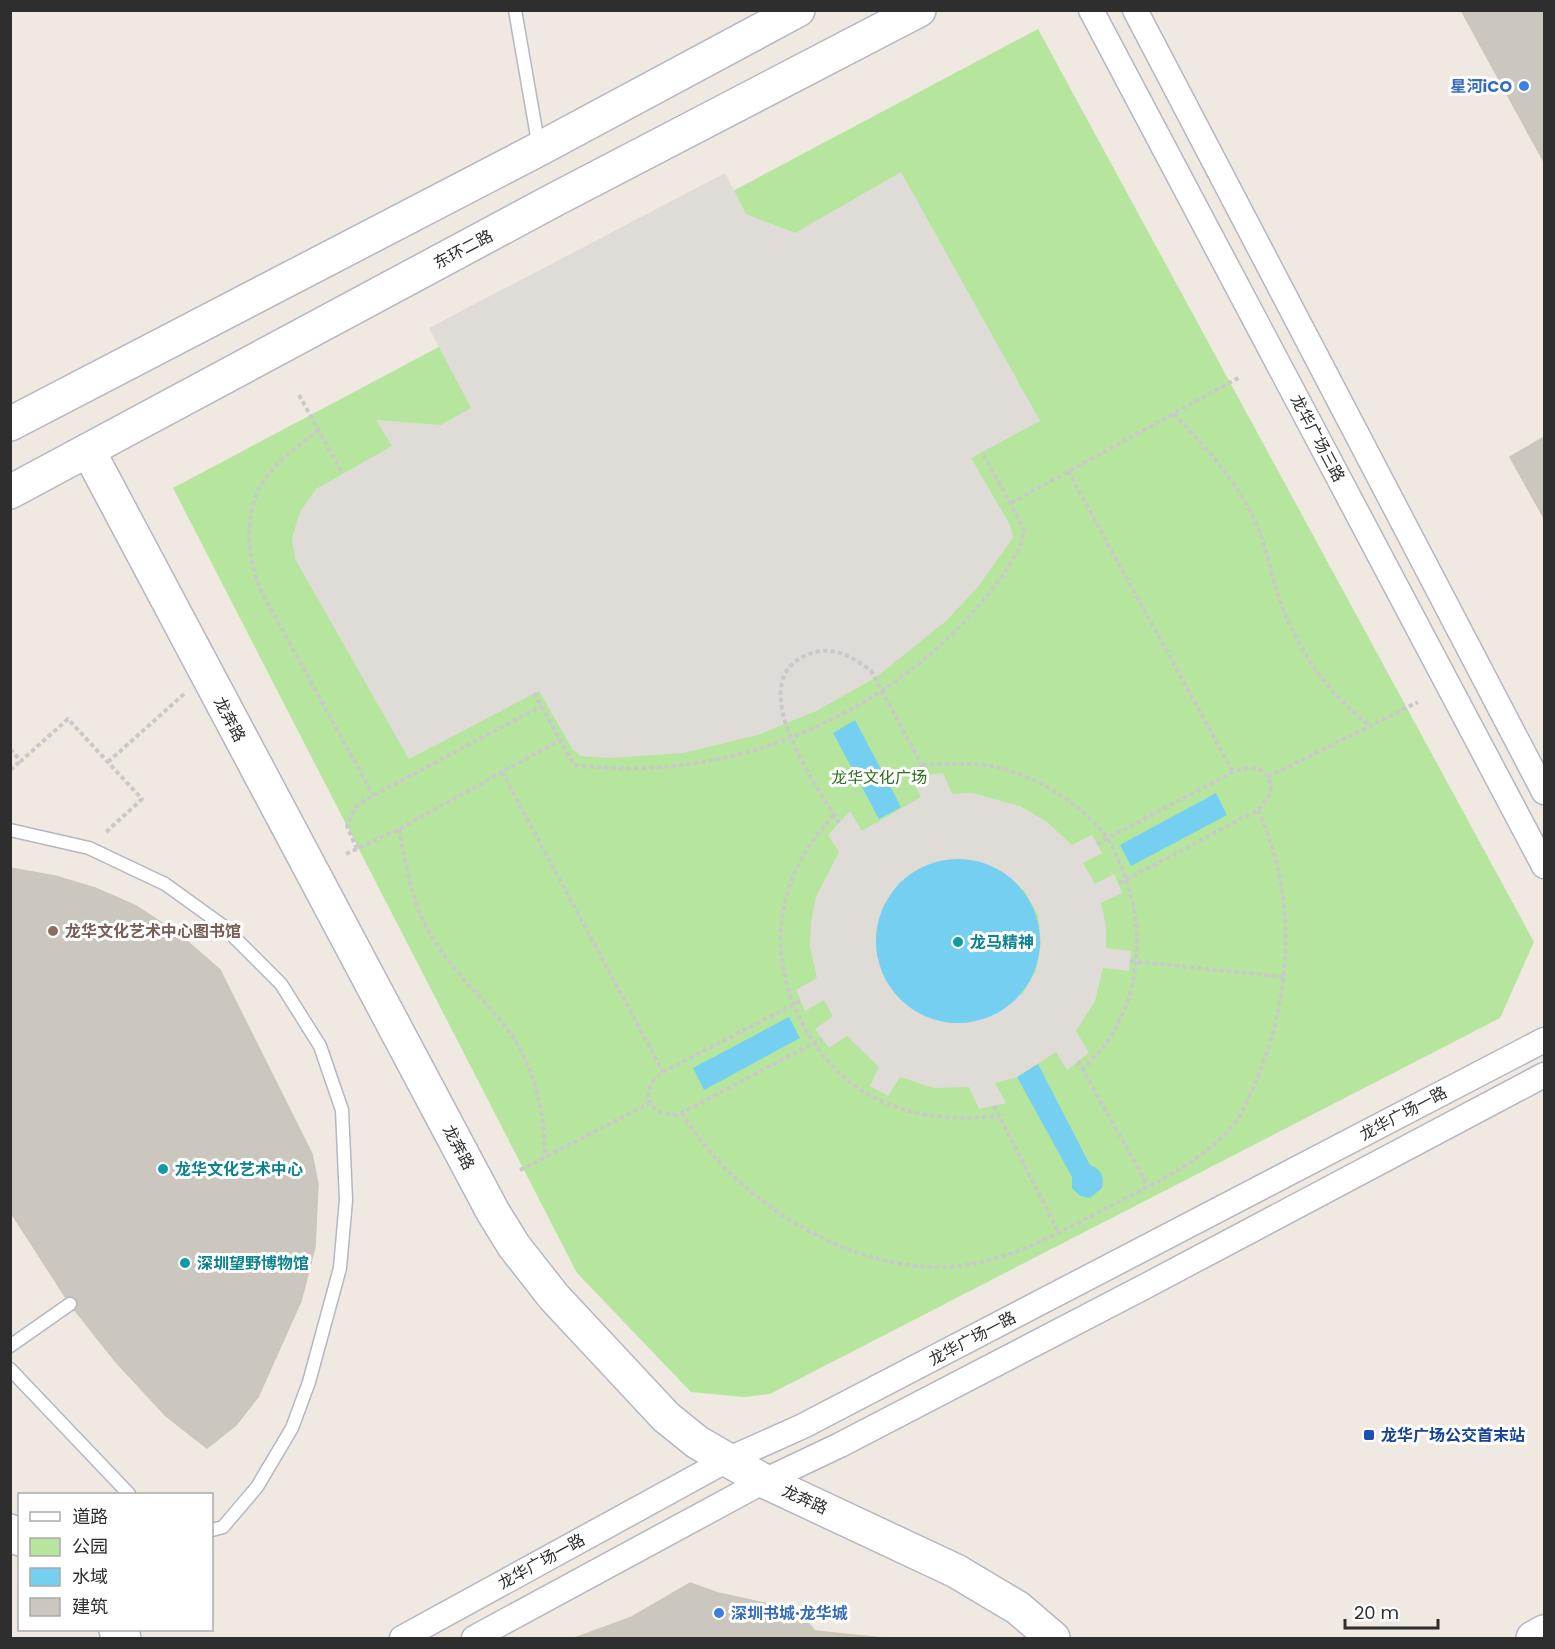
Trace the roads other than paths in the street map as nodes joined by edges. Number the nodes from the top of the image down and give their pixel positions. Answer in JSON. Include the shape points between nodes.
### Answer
{"nodes":[{"id":1,"x":515,"y":10,"type":"edge"},
{"id":2,"x":798,"y":10,"type":"edge"},
{"id":3,"x":919,"y":10,"type":"edge"},
{"id":4,"x":1091,"y":10,"type":"edge"},
{"id":5,"x":1136,"y":10,"type":"edge"},
{"id":6,"x":540,"y":149,"type":"junction"},
{"id":7,"x":10,"y":424,"type":"edge"},
{"id":8,"x":88,"y":450,"type":"junction"},
{"id":9,"x":10,"y":492,"type":"edge"},
{"id":10,"x":1545,"y":792,"type":"edge"},
{"id":11,"x":10,"y":830,"type":"edge"},
{"id":12,"x":1545,"y":866,"type":"edge"},
{"id":13,"x":1545,"y":1040,"type":"edge"},
{"id":14,"x":1545,"y":1075,"type":"edge"},
{"id":15,"x":70,"y":1304,"type":"dead end"},
{"id":16,"x":10,"y":1346,"type":"edge"},
{"id":17,"x":10,"y":1369,"type":"edge"},
{"id":18,"x":727,"y":1460,"type":"junction"},
{"id":19,"x":764,"y":1481,"type":"junction"},
{"id":20,"x":128,"y":1493,"type":"edge"},
{"id":21,"x":213,"y":1530,"type":"edge"},
{"id":22,"x":1545,"y":1632,"type":"edge"},
{"id":23,"x":402,"y":1638,"type":"edge"},
{"id":24,"x":474,"y":1638,"type":"edge"},
{"id":25,"x":1053,"y":1638,"type":"edge"},
{"id":26,"x":1533,"y":1638,"type":"edge"}],
"edges":[{"from":1,"to":6,"type":"lane"},
{"from":2,"to":6,"type":"main road"},
{"from":3,"to":8,"type":"main road","name":"东环二路"},
{"from":4,"to":12,"type":"street","name":"龙华广场三路"},
{"from":5,"to":10,"type":"street"},
{"from":6,"to":7,"type":"main road"},
{"from":8,"to":9,"type":"main road","name":"东环二路"},
{"from":8,"to":18,"type":"main road","name":"龙奔路","via":[[493,1212],[554,1297],[666,1417]]},
{"from":11,"to":21,"type":"lane","via":[[89,848],[165,884],[222,925],[281,984],[320,1046],[342,1110],[346,1200],[340,1268],[309,1382],[292,1428],[257,1487],[223,1527]]},
{"from":13,"to":18,"type":"street","name":"龙华广场一路","via":[[803,1426]]},
{"from":14,"to":19,"type":"street","name":"龙华广场一路","via":[[1090,1316]]},
{"from":15,"to":16,"type":"lane"},
{"from":17,"to":20,"type":"lane"},
{"from":18,"to":19,"type":"main road","name":"龙奔路"},
{"from":18,"to":23,"type":"street","name":"龙华广场一路"},
{"from":19,"to":24,"type":"street","name":"龙华广场一路"},
{"from":19,"to":25,"type":"main road","name":"龙奔路","via":[[956,1571],[1018,1608]]},
{"from":22,"to":26,"type":"main road"}]}
